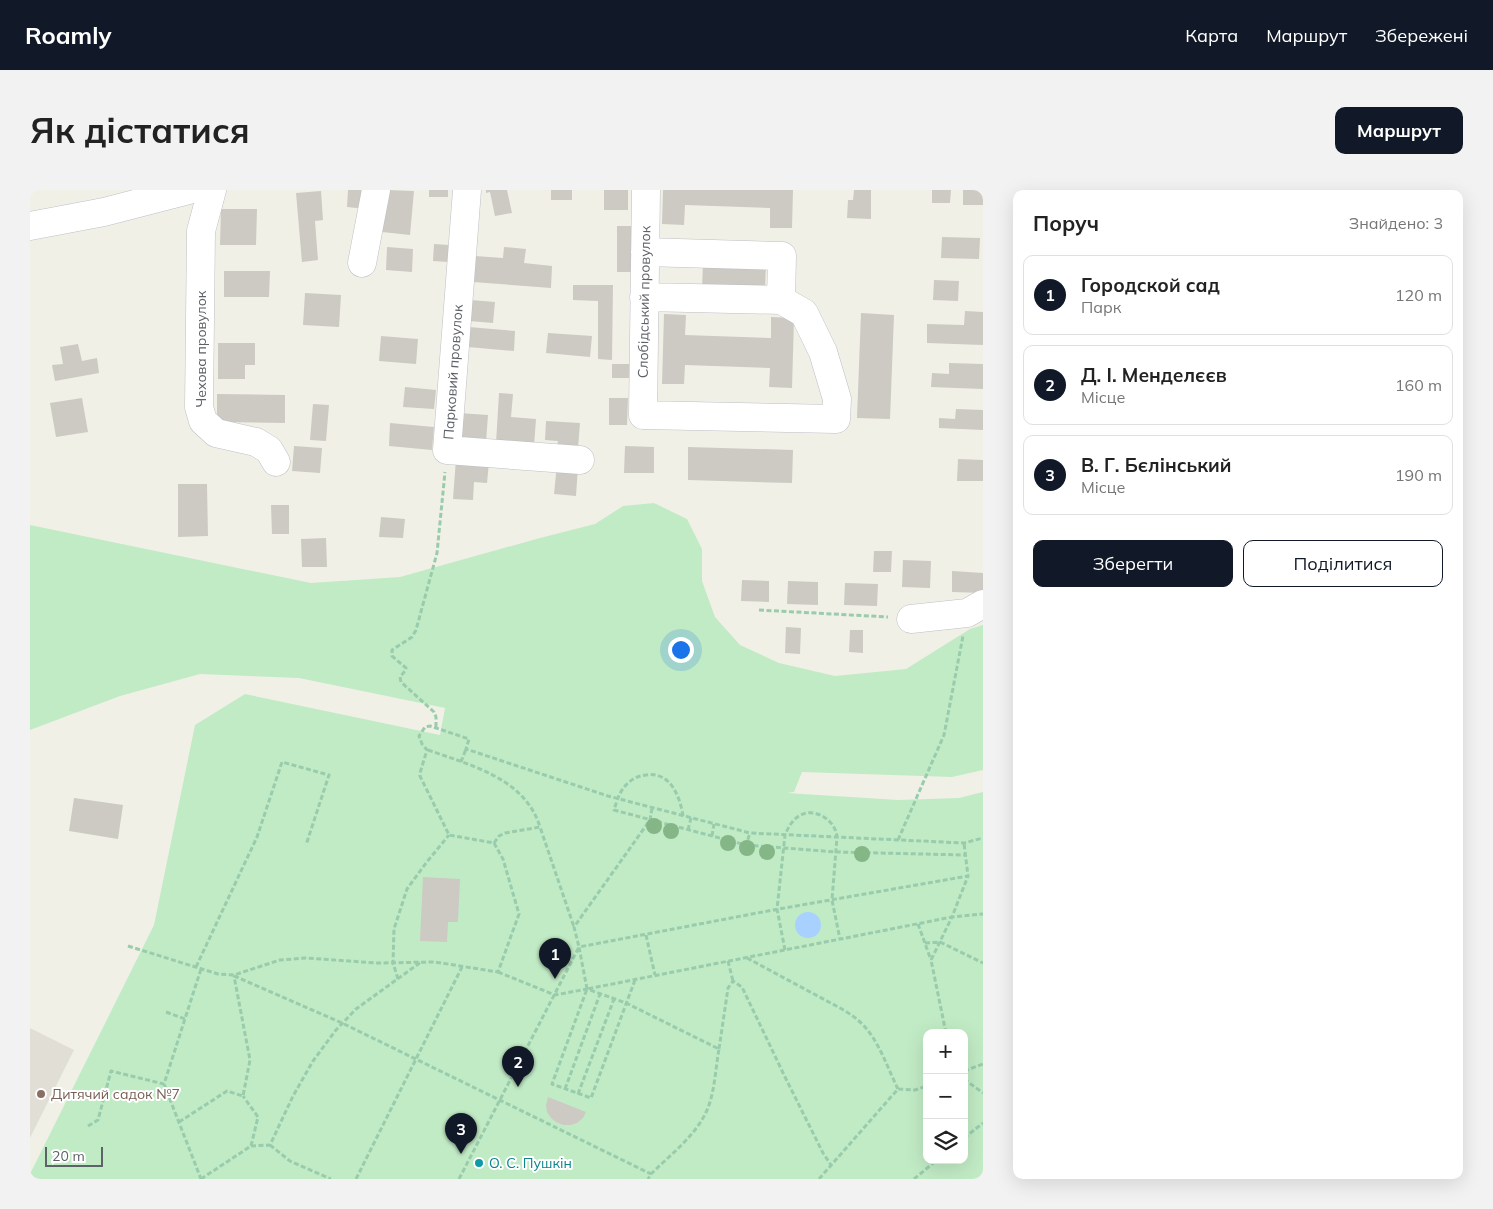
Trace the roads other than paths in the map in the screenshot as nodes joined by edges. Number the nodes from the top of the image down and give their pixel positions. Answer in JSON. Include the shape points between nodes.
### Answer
{"nodes":[{"id":1,"x":188,"y":190,"type":"edge"},
{"id":2,"x":212,"y":190,"type":"edge"},
{"id":3,"x":376,"y":190,"type":"edge"},
{"id":4,"x":468,"y":190,"type":"edge"},
{"id":5,"x":646,"y":190,"type":"edge"},
{"id":6,"x":30,"y":226,"type":"edge"},
{"id":7,"x":645,"y":252,"type":"junction"},
{"id":8,"x":362,"y":263,"type":"dead end"},
{"id":9,"x":644,"y":297,"type":"junction"},
{"id":10,"x":781,"y":300,"type":"junction"},
{"id":11,"x":580,"y":460,"type":"dead end"},
{"id":12,"x":276,"y":462,"type":"dead end"},
{"id":13,"x":975,"y":609,"type":"edge"},
{"id":14,"x":911,"y":619,"type":"road end"}],
"edges":[{"from":1,"to":6,"type":"street","via":[[104,212]]},
{"from":2,"to":12,"type":"street","name":"Чехова провулок","via":[[201,231],[199,407],[203,421],[216,433],[256,442],[269,450]]},
{"from":3,"to":8,"type":"street"},
{"from":4,"to":11,"type":"street","name":"Парковий провулок","via":[[447,450]]},
{"from":5,"to":7,"type":"street","name":"Слобідський провулок"},
{"from":7,"to":9,"type":"street","name":"Слобідський провулок"},
{"from":7,"to":10,"type":"street","via":[[782,256]]},
{"from":9,"to":10,"type":"street"},
{"from":9,"to":10,"type":"street","name":"Слобідський провулок","via":[[643,414],[836,419],[837,399],[823,352],[804,313]]},
{"from":13,"to":14,"type":"street"}]}
